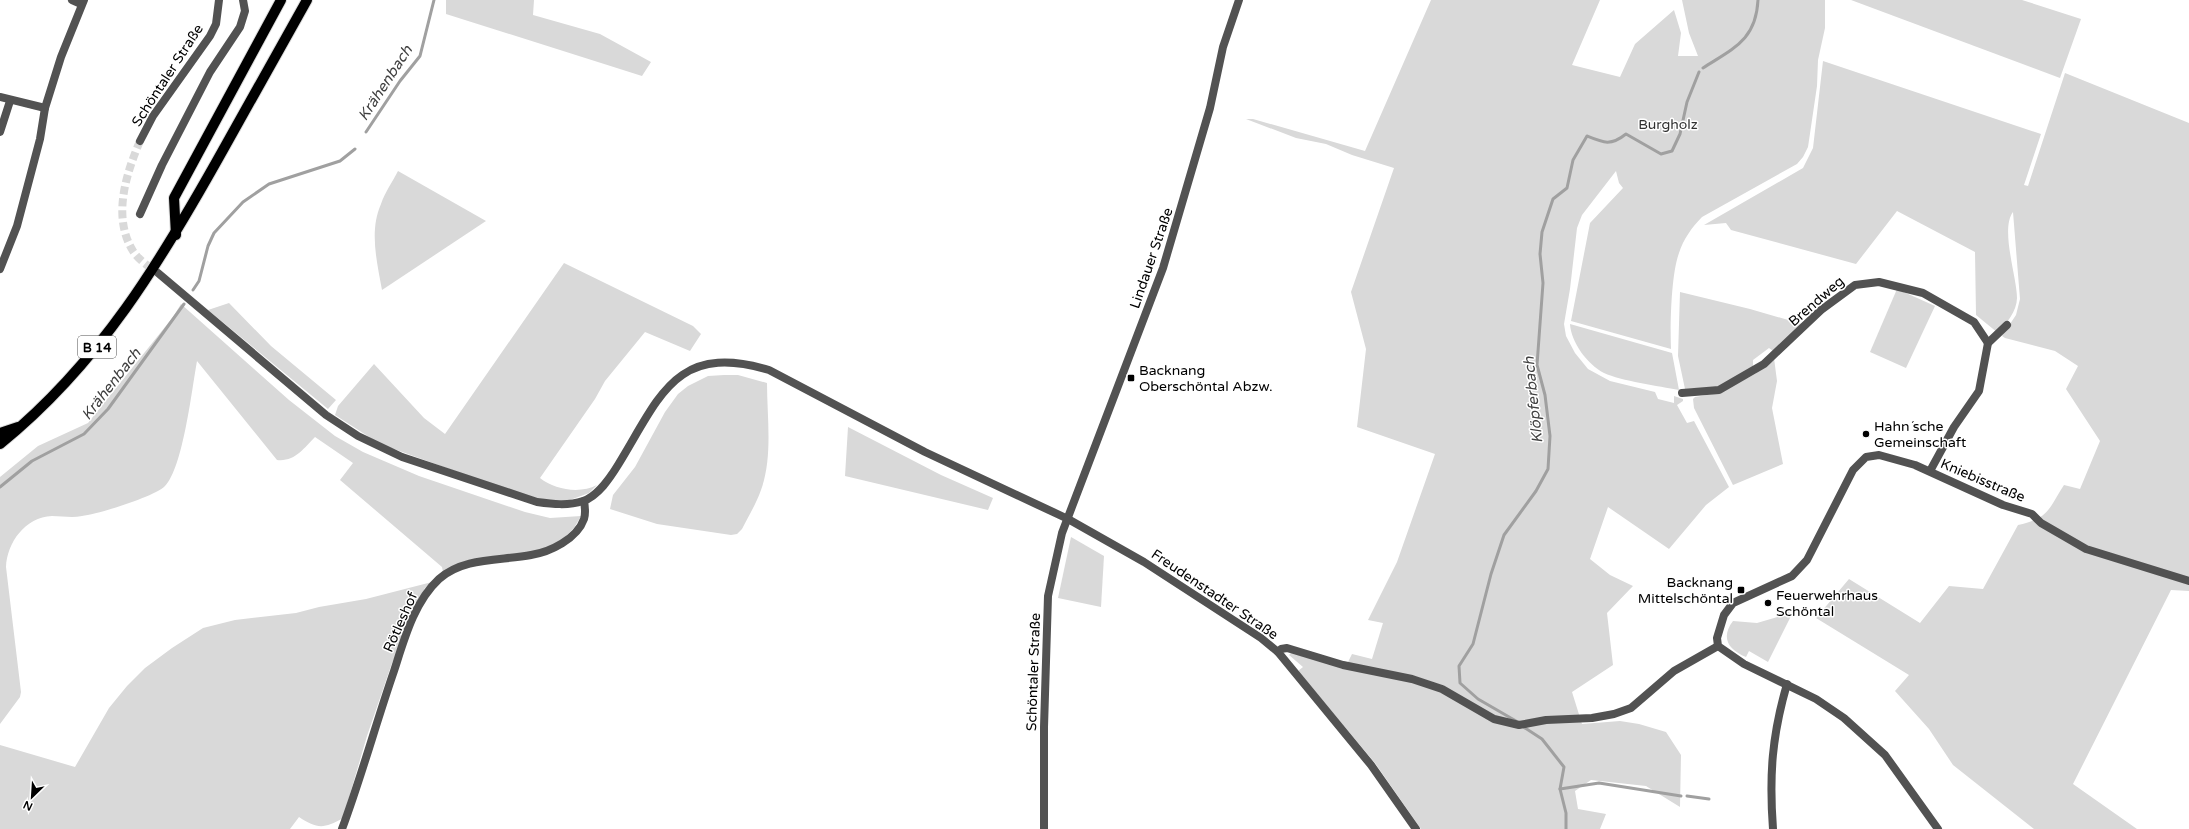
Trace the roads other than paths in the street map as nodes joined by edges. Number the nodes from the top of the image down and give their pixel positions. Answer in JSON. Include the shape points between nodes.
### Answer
{"nodes":[{"id":1,"x":72,"y":0,"type":"edge"},
{"id":2,"x":219,"y":0,"type":"edge"},
{"id":3,"x":243,"y":0,"type":"edge"},
{"id":4,"x":281,"y":0,"type":"edge"},
{"id":5,"x":307,"y":0,"type":"edge"},
{"id":6,"x":1239,"y":0,"type":"edge"},
{"id":7,"x":82,"y":2,"type":"edge"},
{"id":8,"x":0,"y":98,"type":"edge"},
{"id":9,"x":10,"y":101,"type":"junction"},
{"id":10,"x":45,"y":108,"type":"junction"},
{"id":11,"x":0,"y":132,"type":"edge"},
{"id":12,"x":140,"y":141,"type":"tunnel mouth"},
{"id":13,"x":140,"y":214,"type":"dead end"},
{"id":14,"x":176,"y":235,"type":"junction"},
{"id":15,"x":0,"y":269,"type":"edge"},
{"id":16,"x":158,"y":273,"type":"tunnel mouth"},
{"id":17,"x":2008,"y":325,"type":"dead end"},
{"id":18,"x":1988,"y":342,"type":"junction"},
{"id":19,"x":1682,"y":393,"type":"dead end"},
{"id":20,"x":24,"y":425,"type":"junction"},
{"id":21,"x":0,"y":433,"type":"edge"},
{"id":22,"x":0,"y":444,"type":"edge"},
{"id":23,"x":1930,"y":471,"type":"junction"},
{"id":24,"x":584,"y":501,"type":"junction"},
{"id":25,"x":1068,"y":519,"type":"junction"},
{"id":26,"x":2189,"y":581,"type":"edge"},
{"id":27,"x":1718,"y":646,"type":"junction"},
{"id":28,"x":1278,"y":652,"type":"junction"},
{"id":29,"x":1787,"y":684,"type":"junction"},
{"id":30,"x":342,"y":829,"type":"edge"},
{"id":31,"x":1044,"y":829,"type":"edge"},
{"id":32,"x":1416,"y":829,"type":"edge"},
{"id":33,"x":1773,"y":829,"type":"edge"},
{"id":34,"x":1938,"y":829,"type":"edge"}],
"edges":[{"from":1,"to":7,"type":"street"},
{"from":2,"to":12,"type":"street","name":"Schöntaler Straße","via":[[216,24],[210,36],[153,116]]},
{"from":3,"to":13,"type":"street","via":[[244,11],[240,27],[210,72]]},
{"from":4,"to":14,"type":"main road","via":[[174,198]]},
{"from":5,"to":14,"type":"main road"},
{"from":6,"to":25,"type":"street","name":"Lindauer Straße","via":[[1164,268]]},
{"from":7,"to":10,"type":"street"},
{"from":8,"to":9,"type":"street"},
{"from":9,"to":10,"type":"street"},
{"from":9,"to":11,"type":"street"},
{"from":10,"to":15,"type":"street","via":[[25,199],[12,242]]},
{"from":14,"to":20,"type":"main road","number":"B 14","via":[[129,306],[98,345],[49,401]]},
{"from":16,"to":24,"type":"street","via":[[326,415],[358,436],[402,457],[537,502],[556,504]]},
{"from":17,"to":18,"type":"street"},
{"from":18,"to":19,"type":"street","name":"Brendweg","via":[[1974,322],[1923,293],[1879,282],[1855,285],[1821,310],[1764,364],[1719,390]]},
{"from":18,"to":23,"type":"street","via":[[1979,391],[1954,427]]},
{"from":20,"to":21,"type":"main road","number":"B 14"},
{"from":20,"to":22,"type":"main road","number":"B 14"},
{"from":23,"to":26,"type":"street","name":"Kniebisstraße","via":[[2003,505],[2032,514],[2041,523],[2086,549]]},
{"from":23,"to":27,"type":"street","name":"Kniebisstraße","via":[[1879,455],[1866,457],[1853,470],[1807,560],[1792,576],[1733,603],[1724,615],[1717,638]]},
{"from":24,"to":25,"type":"street","name":"Freudenstadter Straße","via":[[613,473],[667,386],[688,371],[726,362],[768,370],[925,452]]},
{"from":24,"to":30,"type":"street","name":"Rötleshof","via":[[585,511],[581,524],[564,542],[530,556],[486,560],[466,565],[445,574],[431,587],[406,635]]},
{"from":25,"to":28,"type":"street","name":"Freudenstadter Straße","via":[[1144,562],[1261,638]]},
{"from":25,"to":31,"type":"street","name":"Schöntaler Straße","via":[[1062,533],[1048,596]]},
{"from":27,"to":28,"type":"street","via":[[1674,671],[1631,708],[1592,718],[1568,717],[1519,726],[1494,720],[1442,689],[1412,679],[1343,665],[1287,648]]},
{"from":27,"to":29,"type":"street","via":[[1744,664]]},
{"from":28,"to":32,"type":"street","name":"Freudenstadter Straße","via":[[1371,765]]},
{"from":29,"to":33,"type":"street","via":[[1780,706],[1770,767]]},
{"from":29,"to":34,"type":"street","via":[[1844,718],[1885,755]]}]}
